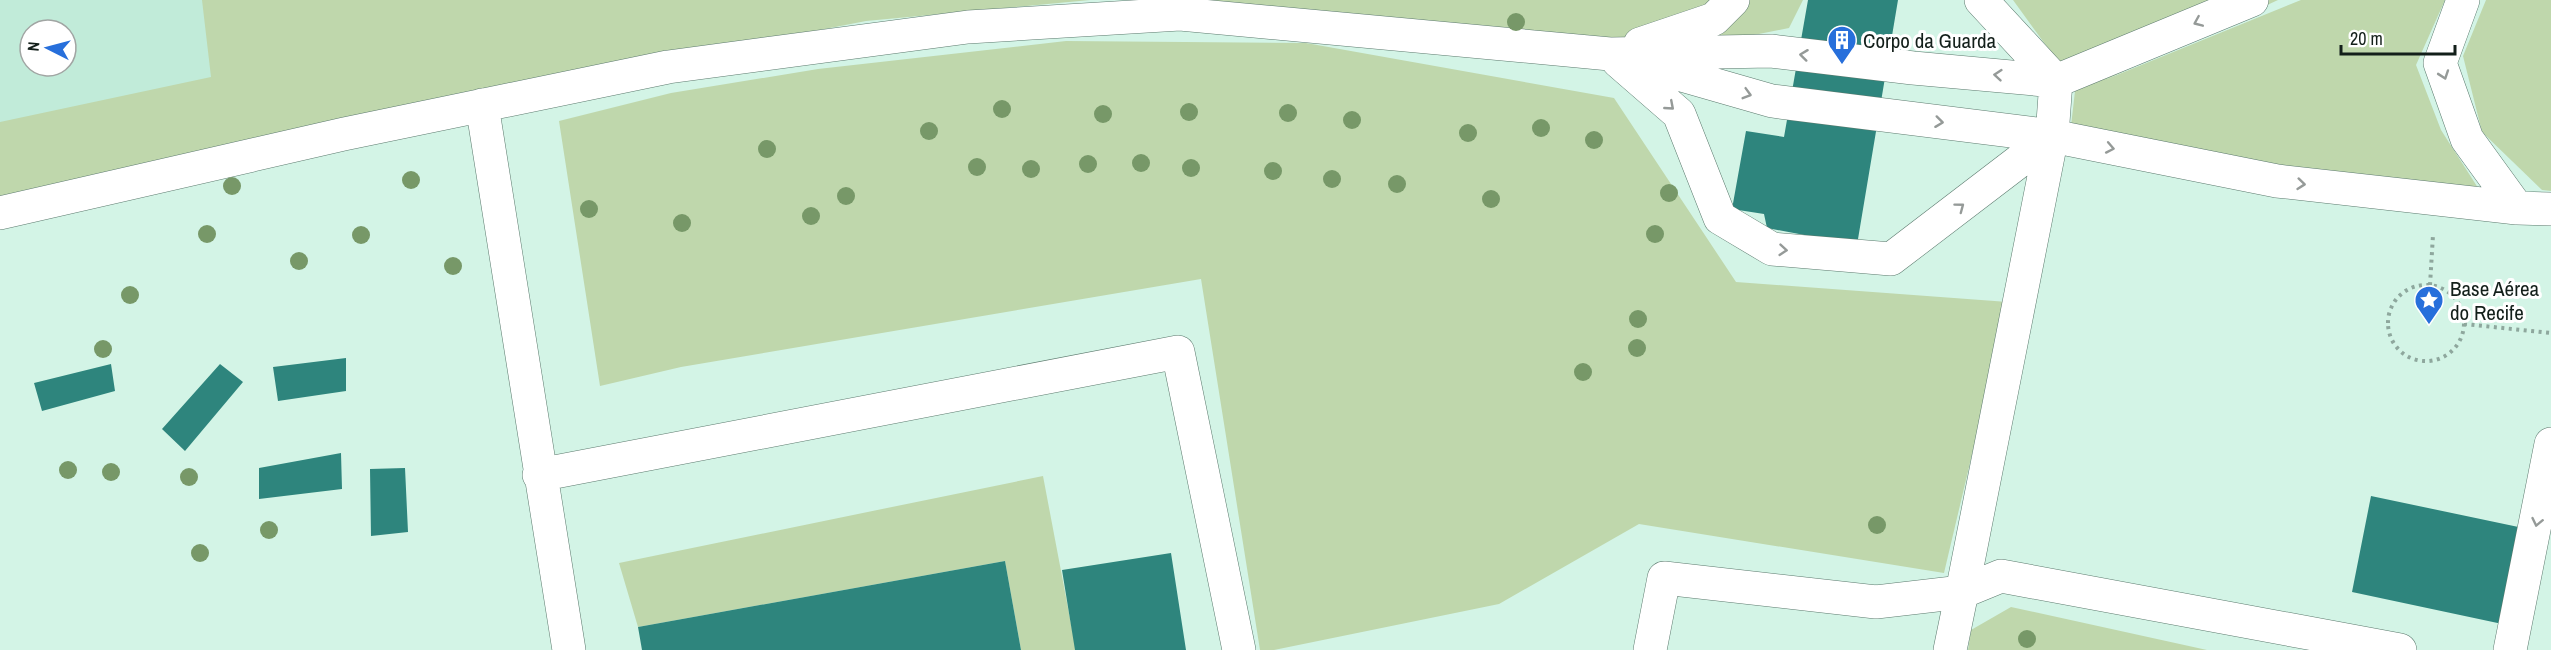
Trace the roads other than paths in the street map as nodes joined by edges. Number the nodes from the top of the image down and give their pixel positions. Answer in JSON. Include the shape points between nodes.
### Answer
{"nodes":[{"id":1,"x":1733,"y":0,"type":"edge"},
{"id":2,"x":1981,"y":0,"type":"edge"},
{"id":3,"x":2252,"y":0,"type":"edge"},
{"id":4,"x":2463,"y":0,"type":"edge"},
{"id":5,"x":1610,"y":54,"type":"junction"},
{"id":6,"x":2056,"y":81,"type":"junction"},
{"id":7,"x":482,"y":105,"type":"junction"},
{"id":8,"x":2052,"y":136,"type":"junction"},
{"id":9,"x":2517,"y":208,"type":"junction"},
{"id":10,"x":2551,"y":209,"type":"edge"},
{"id":11,"x":0,"y":213,"type":"edge"},
{"id":12,"x":2551,"y":444,"type":"edge"},
{"id":13,"x":539,"y":475,"type":"junction"},
{"id":14,"x":2548,"y":486,"type":"edge"},
{"id":15,"x":1962,"y":592,"type":"junction"},
{"id":16,"x":569,"y":650,"type":"edge"},
{"id":17,"x":1239,"y":650,"type":"edge"},
{"id":18,"x":1650,"y":650,"type":"edge"},
{"id":19,"x":1950,"y":650,"type":"edge"},
{"id":20,"x":2400,"y":650,"type":"edge"},
{"id":21,"x":2511,"y":650,"type":"edge"}],
"edges":[{"from":1,"to":5,"type":"lane","via":[[1714,19]]},
{"from":2,"to":6,"type":"lane"},
{"from":3,"to":6,"type":"lane","one_way":true},
{"from":4,"to":9,"type":"lane","one_way":true,"via":[[2440,63],[2467,139]]},
{"from":6,"to":5,"type":"lane","one_way":true,"via":[[1771,51]]},
{"from":5,"to":7,"type":"lane","via":[[1180,14],[968,27],[668,67]]},
{"from":5,"to":8,"type":"lane","one_way":true,"via":[[1772,101]]},
{"from":5,"to":8,"type":"lane","one_way":true,"via":[[1679,114],[1720,218],[1772,249],[1891,259]]},
{"from":6,"to":8,"type":"lane"},
{"from":7,"to":11,"type":"lane"},
{"from":7,"to":13,"type":"lane"},
{"from":8,"to":9,"type":"lane","one_way":true,"via":[[2277,181]]},
{"from":8,"to":15,"type":"lane"},
{"from":9,"to":10,"type":"lane"},
{"from":12,"to":14,"type":"lane"},
{"from":13,"to":16,"type":"lane"},
{"from":13,"to":17,"type":"lane","via":[[1178,352]]},
{"from":14,"to":21,"type":"lane","one_way":true},
{"from":15,"to":18,"type":"lane","via":[[1876,602],[1664,578]]},
{"from":15,"to":19,"type":"lane"},
{"from":15,"to":20,"type":"lane","via":[[2001,576]]}]}
